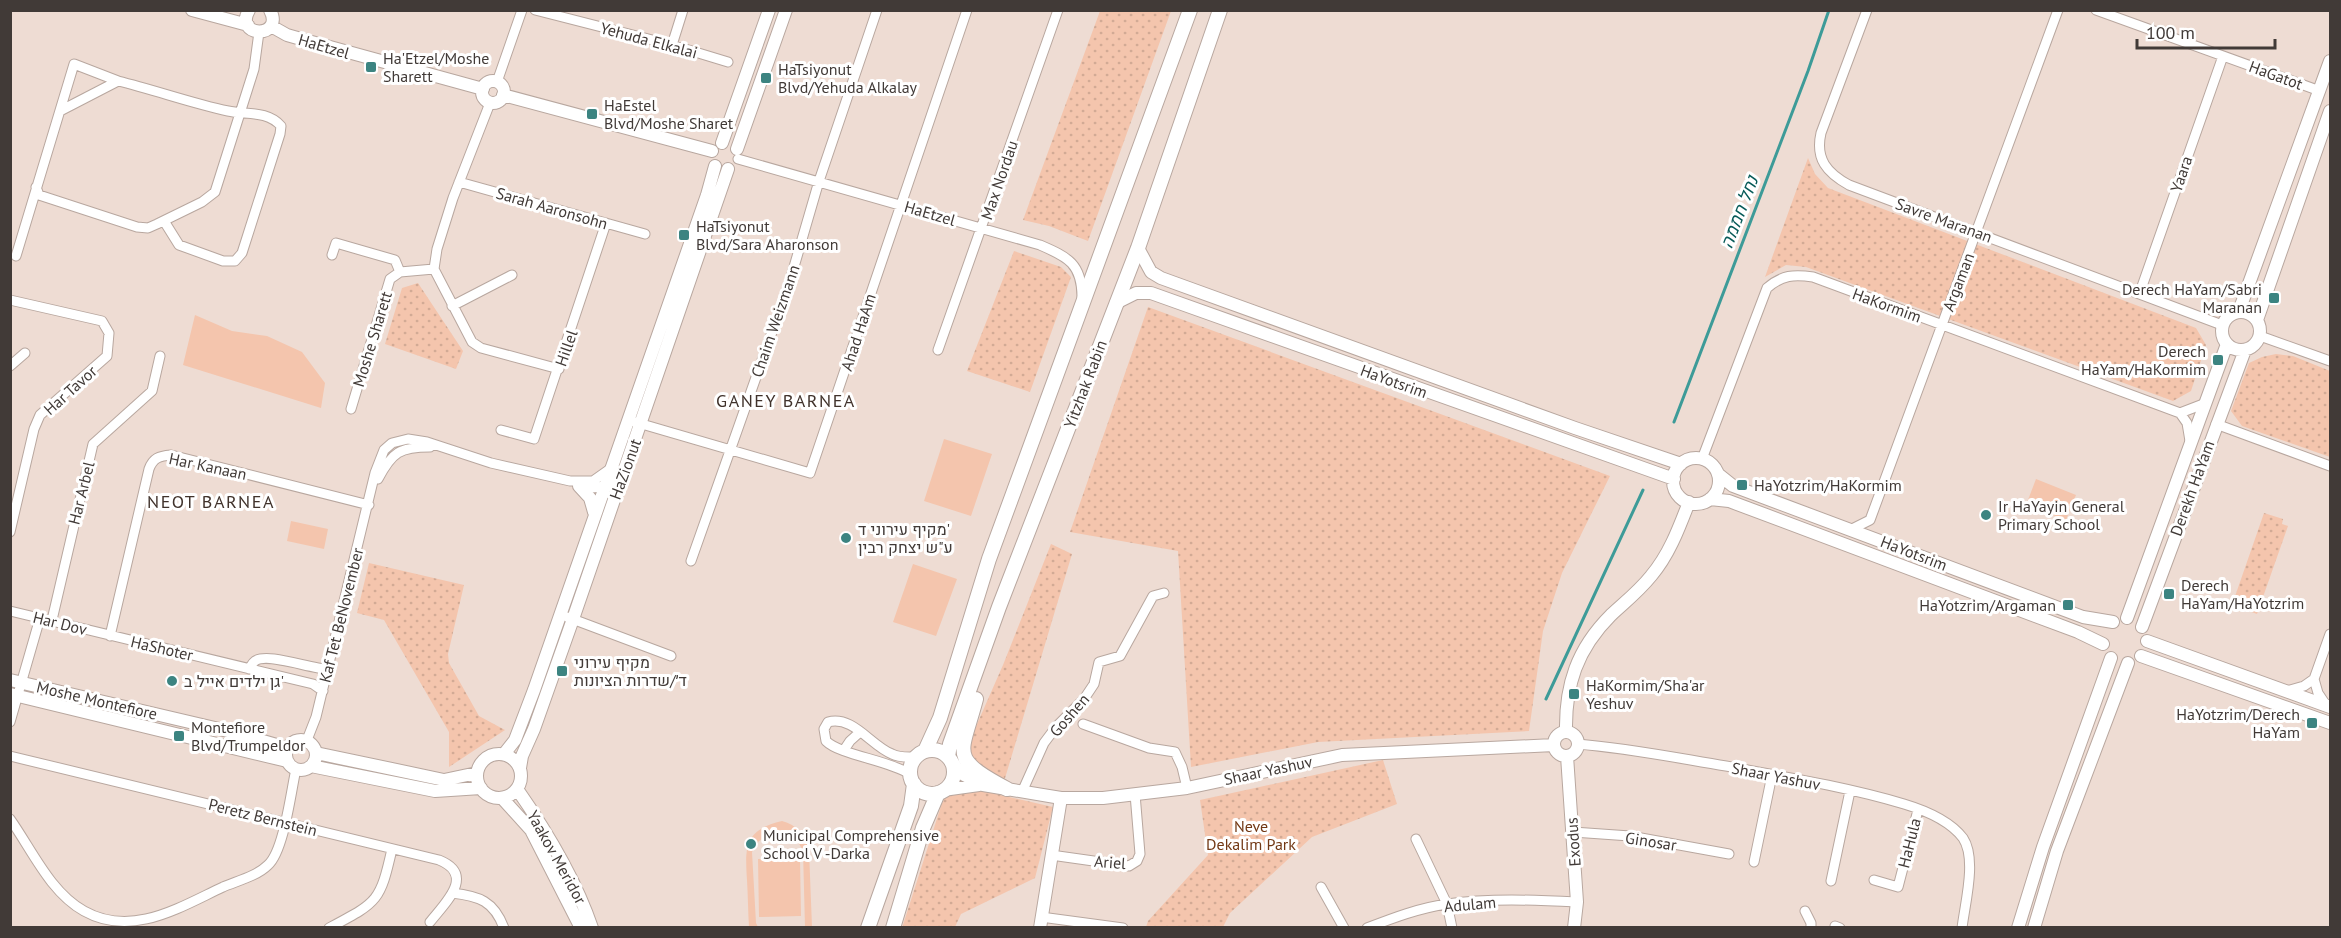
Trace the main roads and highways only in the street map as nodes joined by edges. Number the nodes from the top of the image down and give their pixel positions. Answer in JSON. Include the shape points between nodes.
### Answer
{"nodes":[{"id":1,"x":1190,"y":10,"type":"edge"},
{"id":2,"x":1220,"y":10,"type":"edge"},
{"id":3,"x":980,"y":660,"type":"junction"},
{"id":4,"x":921,"y":754,"type":"junction"},
{"id":5,"x":950,"y":760,"type":"junction"},
{"id":6,"x":912,"y":779,"type":"junction"},
{"id":7,"x":1007,"y":789,"type":"road end"},
{"id":8,"x":940,"y":792,"type":"junction"},
{"id":9,"x":868,"y":927,"type":"edge"},
{"id":10,"x":893,"y":927,"type":"edge"}],
"edges":[{"from":1,"to":4,"type":"main road","name":"Yitzhak Rabin","via":[[989,560],[940,718]]},
{"from":2,"to":3,"type":"main road","name":"Yitzhak Rabin","via":[[1138,248]]},
{"from":3,"to":5,"type":"main road","name":"Yitzhak Rabin","via":[[950,744]]},
{"from":3,"to":7,"type":"main road","via":[[963,752],[978,773]]},
{"from":4,"to":5,"type":"main road","via":[[935,750]]},
{"from":4,"to":6,"type":"main road","via":[[911,765]]},
{"from":5,"to":8,"type":"main road","via":[[954,776]]},
{"from":6,"to":8,"type":"main road","via":[[922,791]]},
{"from":6,"to":9,"type":"main road","via":[[911,806]]},
{"from":8,"to":10,"type":"main road","via":[[923,828]]}]}
